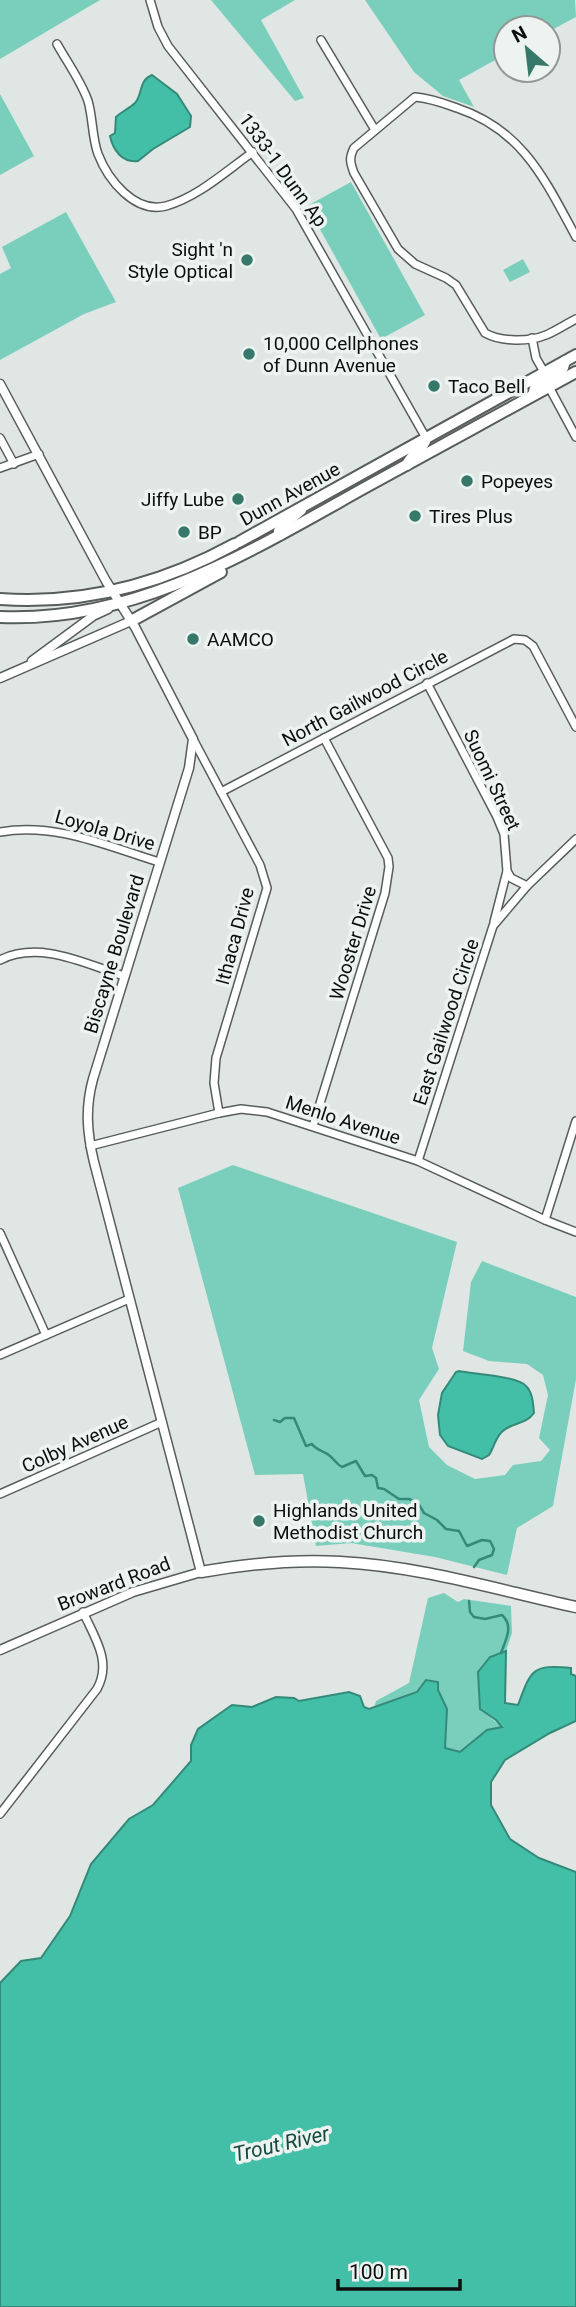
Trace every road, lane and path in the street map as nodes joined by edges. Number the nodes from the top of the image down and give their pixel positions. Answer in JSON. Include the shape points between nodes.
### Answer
{"nodes":[{"id":1,"x":150,"y":0,"type":"edge"},
{"id":2,"x":321,"y":40,"type":"dead end"},
{"id":3,"x":57,"y":44,"type":"dead end"},
{"id":4,"x":375,"y":130,"type":"junction"},
{"id":5,"x":253,"y":152,"type":"junction"},
{"id":6,"x":576,"y":237,"type":"edge"},
{"id":7,"x":576,"y":319,"type":"edge"},
{"id":8,"x":532,"y":338,"type":"junction"},
{"id":9,"x":571,"y":358,"type":"edge"},
{"id":10,"x":544,"y":372,"type":"junction"},
{"id":11,"x":576,"y":372,"type":"edge"},
{"id":12,"x":0,"y":384,"type":"edge"},
{"id":13,"x":549,"y":387,"type":"junction"},
{"id":14,"x":533,"y":395,"type":"junction"},
{"id":15,"x":0,"y":438,"type":"edge"},
{"id":16,"x":426,"y":438,"type":"junction"},
{"id":17,"x":576,"y":438,"type":"edge"},
{"id":18,"x":39,"y":454,"type":"junction"},
{"id":19,"x":14,"y":464,"type":"junction"},
{"id":20,"x":407,"y":465,"type":"junction"},
{"id":21,"x":0,"y":468,"type":"edge"},
{"id":22,"x":303,"y":506,"type":"junction"},
{"id":23,"x":280,"y":535,"type":"junction"},
{"id":24,"x":258,"y":547,"type":"junction"},
{"id":25,"x":113,"y":592,"type":"junction"},
{"id":26,"x":0,"y":599,"type":"edge"},
{"id":27,"x":120,"y":603,"type":"junction"},
{"id":28,"x":0,"y":617,"type":"edge"},
{"id":29,"x":131,"y":621,"type":"junction"},
{"id":30,"x":24,"y":666,"type":"junction"},
{"id":31,"x":0,"y":678,"type":"edge"},
{"id":32,"x":427,"y":683,"type":"junction"},
{"id":33,"x":576,"y":727,"type":"edge"},
{"id":34,"x":324,"y":738,"type":"junction"},
{"id":35,"x":193,"y":739,"type":"junction"},
{"id":36,"x":221,"y":792,"type":"junction"},
{"id":37,"x":0,"y":832,"type":"edge"},
{"id":38,"x":576,"y":839,"type":"edge"},
{"id":39,"x":159,"y":862,"type":"junction"},
{"id":40,"x":507,"y":871,"type":"junction"},
{"id":41,"x":527,"y":886,"type":"junction"},
{"id":42,"x":493,"y":926,"type":"junction"},
{"id":43,"x":0,"y":960,"type":"edge"},
{"id":44,"x":124,"y":976,"type":"junction"},
{"id":45,"x":219,"y":1112,"type":"junction"},
{"id":46,"x":576,"y":1121,"type":"edge"},
{"id":47,"x":313,"y":1126,"type":"junction"},
{"id":48,"x":90,"y":1146,"type":"junction"},
{"id":49,"x":418,"y":1161,"type":"junction"},
{"id":50,"x":545,"y":1220,"type":"junction"},
{"id":51,"x":576,"y":1232,"type":"edge"},
{"id":52,"x":0,"y":1233,"type":"edge"},
{"id":53,"x":129,"y":1299,"type":"junction"},
{"id":54,"x":46,"y":1335,"type":"junction"},
{"id":55,"x":0,"y":1355,"type":"edge"},
{"id":56,"x":162,"y":1422,"type":"junction"},
{"id":57,"x":0,"y":1494,"type":"edge"},
{"id":58,"x":201,"y":1572,"type":"junction"},
{"id":59,"x":576,"y":1607,"type":"edge"},
{"id":60,"x":83,"y":1612,"type":"junction"},
{"id":61,"x":0,"y":1650,"type":"edge"},
{"id":62,"x":0,"y":1814,"type":"edge"}],
"edges":[{"from":1,"to":5,"type":"street","name":"1333-1 Dunn Ap","via":[[168,46]]},
{"from":2,"to":4,"type":"street"},
{"from":3,"to":5,"type":"street","via":[[88,102],[98,154],[130,198],[154,208],[166,206],[205,187]]},
{"from":4,"to":6,"type":"street","via":[[415,97],[486,119],[526,153]]},
{"from":4,"to":8,"type":"street","via":[[355,148],[350,162],[398,249],[415,264],[456,285],[485,333],[504,339]]},
{"from":5,"to":16,"type":"street","name":"1333-1 Dunn Ap","via":[[296,209]]},
{"from":7,"to":8,"type":"street"},
{"from":8,"to":10,"type":"street"},
{"from":9,"to":10,"type":"main road","name":"Dunn Avenue"},
{"from":9,"to":13,"type":"main road","via":[[549,380]]},
{"from":10,"to":14,"type":"main road","via":[[545,379]]},
{"from":10,"to":16,"type":"main road","name":"Dunn Avenue"},
{"from":11,"to":13,"type":"main road","name":"Dunn Avenue"},
{"from":12,"to":18,"type":"street"},
{"from":13,"to":14,"type":"main road","name":"Dunn Avenue"},
{"from":13,"to":17,"type":"street"},
{"from":14,"to":20,"type":"main road","name":"Dunn Avenue"},
{"from":15,"to":19,"type":"street"},
{"from":16,"to":20,"type":"main road"},
{"from":16,"to":22,"type":"main road","name":"Dunn Avenue"},
{"from":18,"to":19,"type":"street"},
{"from":18,"to":25,"type":"street"},
{"from":19,"to":21,"type":"street"},
{"from":20,"to":23,"type":"main road","name":"Dunn Avenue"},
{"from":22,"to":23,"type":"main road","via":[[283,525]]},
{"from":22,"to":25,"type":"main road","name":"Dunn Avenue","via":[[189,568]]},
{"from":23,"to":24,"type":"main road","name":"Dunn Avenue"},
{"from":24,"to":27,"type":"main road","name":"Dunn Avenue","via":[[188,581]]},
{"from":24,"to":29,"type":"main road"},
{"from":25,"to":26,"type":"main road","name":"Dunn Avenue","via":[[41,600]]},
{"from":25,"to":27,"type":"street"},
{"from":27,"to":28,"type":"main road","name":"Dunn Avenue","via":[[63,616]]},
{"from":27,"to":29,"type":"street"},
{"from":27,"to":30,"type":"street","via":[[93,616]]},
{"from":29,"to":30,"type":"street"},
{"from":29,"to":35,"type":"street"},
{"from":30,"to":31,"type":"street"},
{"from":32,"to":33,"type":"street","name":"North Gailwood Circle","via":[[509,640],[525,640],[535,650]]},
{"from":32,"to":34,"type":"street","name":"North Gailwood Circle"},
{"from":32,"to":40,"type":"street","name":"Suomi Street","via":[[497,817]]},
{"from":34,"to":36,"type":"street","name":"North Gailwood Circle"},
{"from":34,"to":47,"type":"street","name":"Wooster Drive","via":[[389,867]]},
{"from":35,"to":36,"type":"street","name":"Ithaca Drive"},
{"from":35,"to":39,"type":"street","name":"Biscayne Boulevard","via":[[189,768]]},
{"from":36,"to":45,"type":"street","name":"Ithaca Drive","via":[[260,865],[267,888],[216,1058]]},
{"from":37,"to":39,"type":"street","name":"Loyola Drive","via":[[53,830]]},
{"from":38,"to":41,"type":"street","name":"East Gailwood Circle"},
{"from":39,"to":44,"type":"street","name":"Biscayne Boulevard"},
{"from":40,"to":41,"type":"street"},
{"from":40,"to":42,"type":"street"},
{"from":41,"to":42,"type":"street","name":"East Gailwood Circle"},
{"from":42,"to":49,"type":"street","name":"East Gailwood Circle"},
{"from":43,"to":44,"type":"street","via":[[38,951]]},
{"from":44,"to":48,"type":"street","name":"Biscayne Boulevard","via":[[89,1094]]},
{"from":45,"to":47,"type":"street","name":"Menlo Avenue","via":[[253,1109]]},
{"from":45,"to":48,"type":"street","name":"Menlo Avenue"},
{"from":46,"to":50,"type":"street"},
{"from":47,"to":49,"type":"street","name":"Menlo Avenue"},
{"from":48,"to":53,"type":"street","name":"Biscayne Boulevard"},
{"from":49,"to":50,"type":"street","name":"Menlo Avenue"},
{"from":50,"to":51,"type":"street","name":"Menlo Avenue"},
{"from":52,"to":54,"type":"street"},
{"from":53,"to":54,"type":"street"},
{"from":53,"to":56,"type":"street","name":"Biscayne Boulevard"},
{"from":54,"to":55,"type":"street"},
{"from":56,"to":57,"type":"street","name":"Colby Avenue"},
{"from":56,"to":58,"type":"street","name":"Biscayne Boulevard"},
{"from":58,"to":59,"type":"main road","name":"Broward Road","via":[[279,1562],[364,1564],[426,1573]]},
{"from":58,"to":60,"type":"street","name":"Broward Road"},
{"from":60,"to":61,"type":"street","name":"Broward Road"},
{"from":60,"to":62,"type":"street","via":[[103,1657],[103,1679]]}]}
